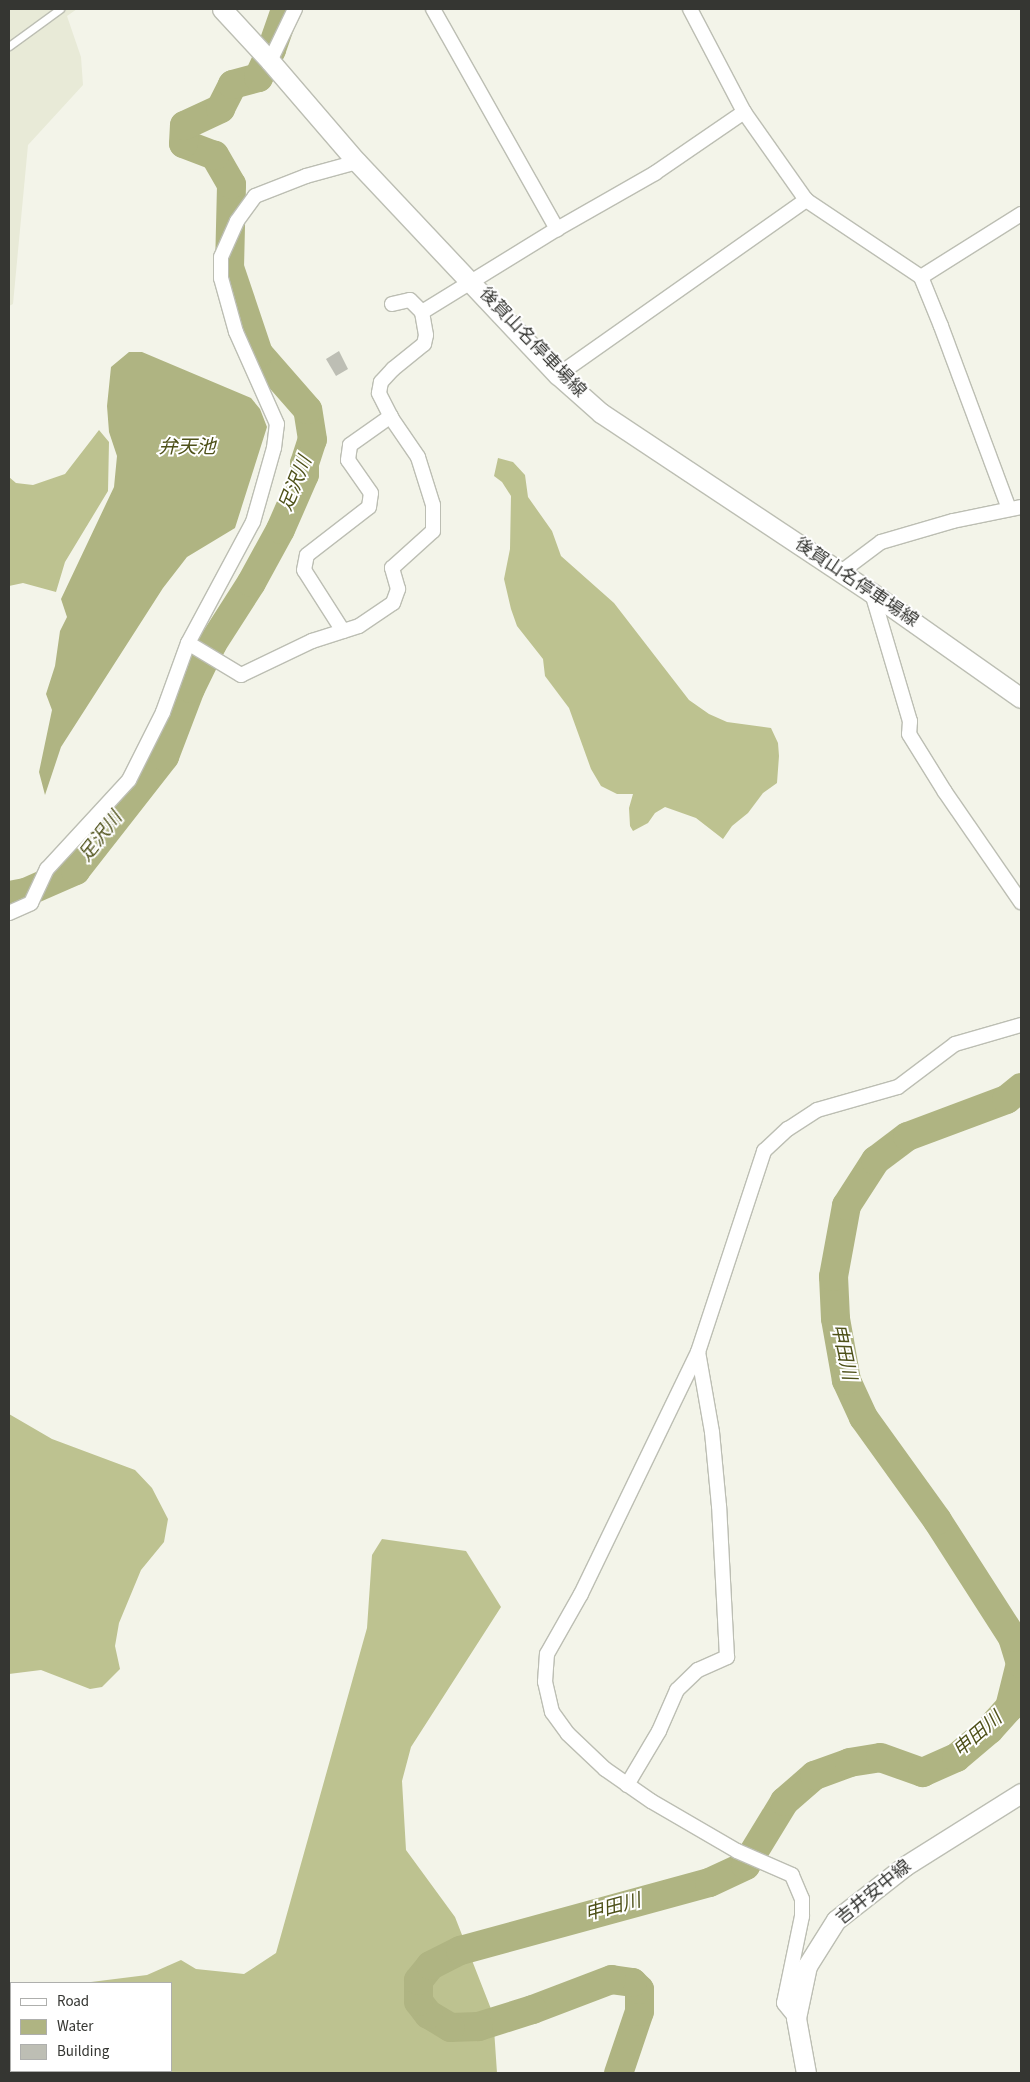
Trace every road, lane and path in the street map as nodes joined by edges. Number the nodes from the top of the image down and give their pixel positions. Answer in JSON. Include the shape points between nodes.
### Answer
{"nodes":[{"id":1,"x":60,"y":9,"type":"edge"},
{"id":2,"x":222,"y":9,"type":"edge"},
{"id":3,"x":295,"y":9,"type":"edge"},
{"id":4,"x":433,"y":9,"type":"edge"},
{"id":5,"x":690,"y":9,"type":"edge"},
{"id":6,"x":9,"y":46,"type":"edge"},
{"id":7,"x":270,"y":61,"type":"junction"},
{"id":8,"x":744,"y":112,"type":"junction"},
{"id":9,"x":357,"y":162,"type":"junction"},
{"id":10,"x":806,"y":200,"type":"junction"},
{"id":11,"x":1021,"y":214,"type":"edge"},
{"id":12,"x":557,"y":229,"type":"junction"},
{"id":13,"x":921,"y":277,"type":"junction"},
{"id":14,"x":472,"y":282,"type":"junction"},
{"id":15,"x":392,"y":304,"type":"dead end"},
{"id":16,"x":422,"y":312,"type":"junction"},
{"id":17,"x":558,"y":376,"type":"junction"},
{"id":18,"x":391,"y":416,"type":"junction"},
{"id":19,"x":1015,"y":508,"type":"edge"},
{"id":20,"x":841,"y":572,"type":"junction"},
{"id":21,"x":872,"y":593,"type":"junction"},
{"id":22,"x":343,"y":631,"type":"junction"},
{"id":23,"x":188,"y":643,"type":"junction"},
{"id":24,"x":1021,"y":698,"type":"edge"},
{"id":25,"x":1021,"y":902,"type":"edge"},
{"id":26,"x":9,"y":913,"type":"edge"},
{"id":27,"x":1021,"y":1025,"type":"edge"},
{"id":28,"x":698,"y":1352,"type":"junction"},
{"id":29,"x":627,"y":1785,"type":"junction"},
{"id":30,"x":1021,"y":1793,"type":"edge"},
{"id":31,"x":796,"y":2018,"type":"junction"},
{"id":32,"x":806,"y":2073,"type":"edge"}],
"edges":[{"from":1,"to":6,"type":"lane"},
{"from":2,"to":7,"type":"main road","name":"後賀山名停車場線"},
{"from":3,"to":7,"type":"street"},
{"from":4,"to":12,"type":"street"},
{"from":5,"to":8,"type":"street"},
{"from":7,"to":9,"type":"main road","name":"後賀山名停車場線"},
{"from":8,"to":10,"type":"street"},
{"from":8,"to":12,"type":"street","via":[[655,173]]},
{"from":9,"to":14,"type":"main road","name":"後賀山名停車場線"},
{"from":9,"to":23,"type":"street","via":[[306,176],[255,196],[236,221],[221,257],[221,278],[236,332],[277,424],[274,448],[253,522]]},
{"from":10,"to":13,"type":"street"},
{"from":10,"to":17,"type":"street"},
{"from":11,"to":13,"type":"street"},
{"from":12,"to":14,"type":"street"},
{"from":13,"to":19,"type":"street"},
{"from":14,"to":16,"type":"street"},
{"from":14,"to":17,"type":"main road","name":"後賀山名停車場線"},
{"from":15,"to":16,"type":"street","via":[[410,300]]},
{"from":16,"to":18,"type":"street","via":[[426,335],[424,344],[381,382],[379,393]]},
{"from":17,"to":20,"type":"main road","name":"後賀山名停車場線","via":[[601,413]]},
{"from":18,"to":22,"type":"street","via":[[418,457],[433,505],[433,531],[392,568],[398,590],[393,603],[359,626]]},
{"from":18,"to":22,"type":"street","via":[[350,445],[348,460],[371,493],[369,507],[307,556],[304,570]]},
{"from":19,"to":20,"type":"street","via":[[953,521],[881,542]]},
{"from":20,"to":21,"type":"main road","name":"後賀山名停車場線"},
{"from":21,"to":24,"type":"main road","name":"後賀山名停車場線"},
{"from":21,"to":25,"type":"street","via":[[910,721],[909,734]]},
{"from":22,"to":23,"type":"street","via":[[312,641],[241,675]]},
{"from":23,"to":26,"type":"street","via":[[164,712],[129,780],[47,869],[31,903]]},
{"from":27,"to":28,"type":"street","via":[[955,1044],[898,1087],[818,1110],[788,1129],[764,1151]]},
{"from":28,"to":29,"type":"street","via":[[713,1441],[727,1657],[698,1670],[677,1690],[659,1731]]},
{"from":28,"to":29,"type":"street","via":[[581,1594],[547,1654],[545,1682],[552,1712],[568,1734]]},
{"from":29,"to":31,"type":"street","via":[[737,1851],[792,1875],[802,1899],[802,1916],[784,2004]]},
{"from":30,"to":31,"type":"main road","name":"吉井安中線","via":[[905,1866],[836,1920],[807,1966]]},
{"from":31,"to":32,"type":"main road","name":"吉井安中線"}]}
